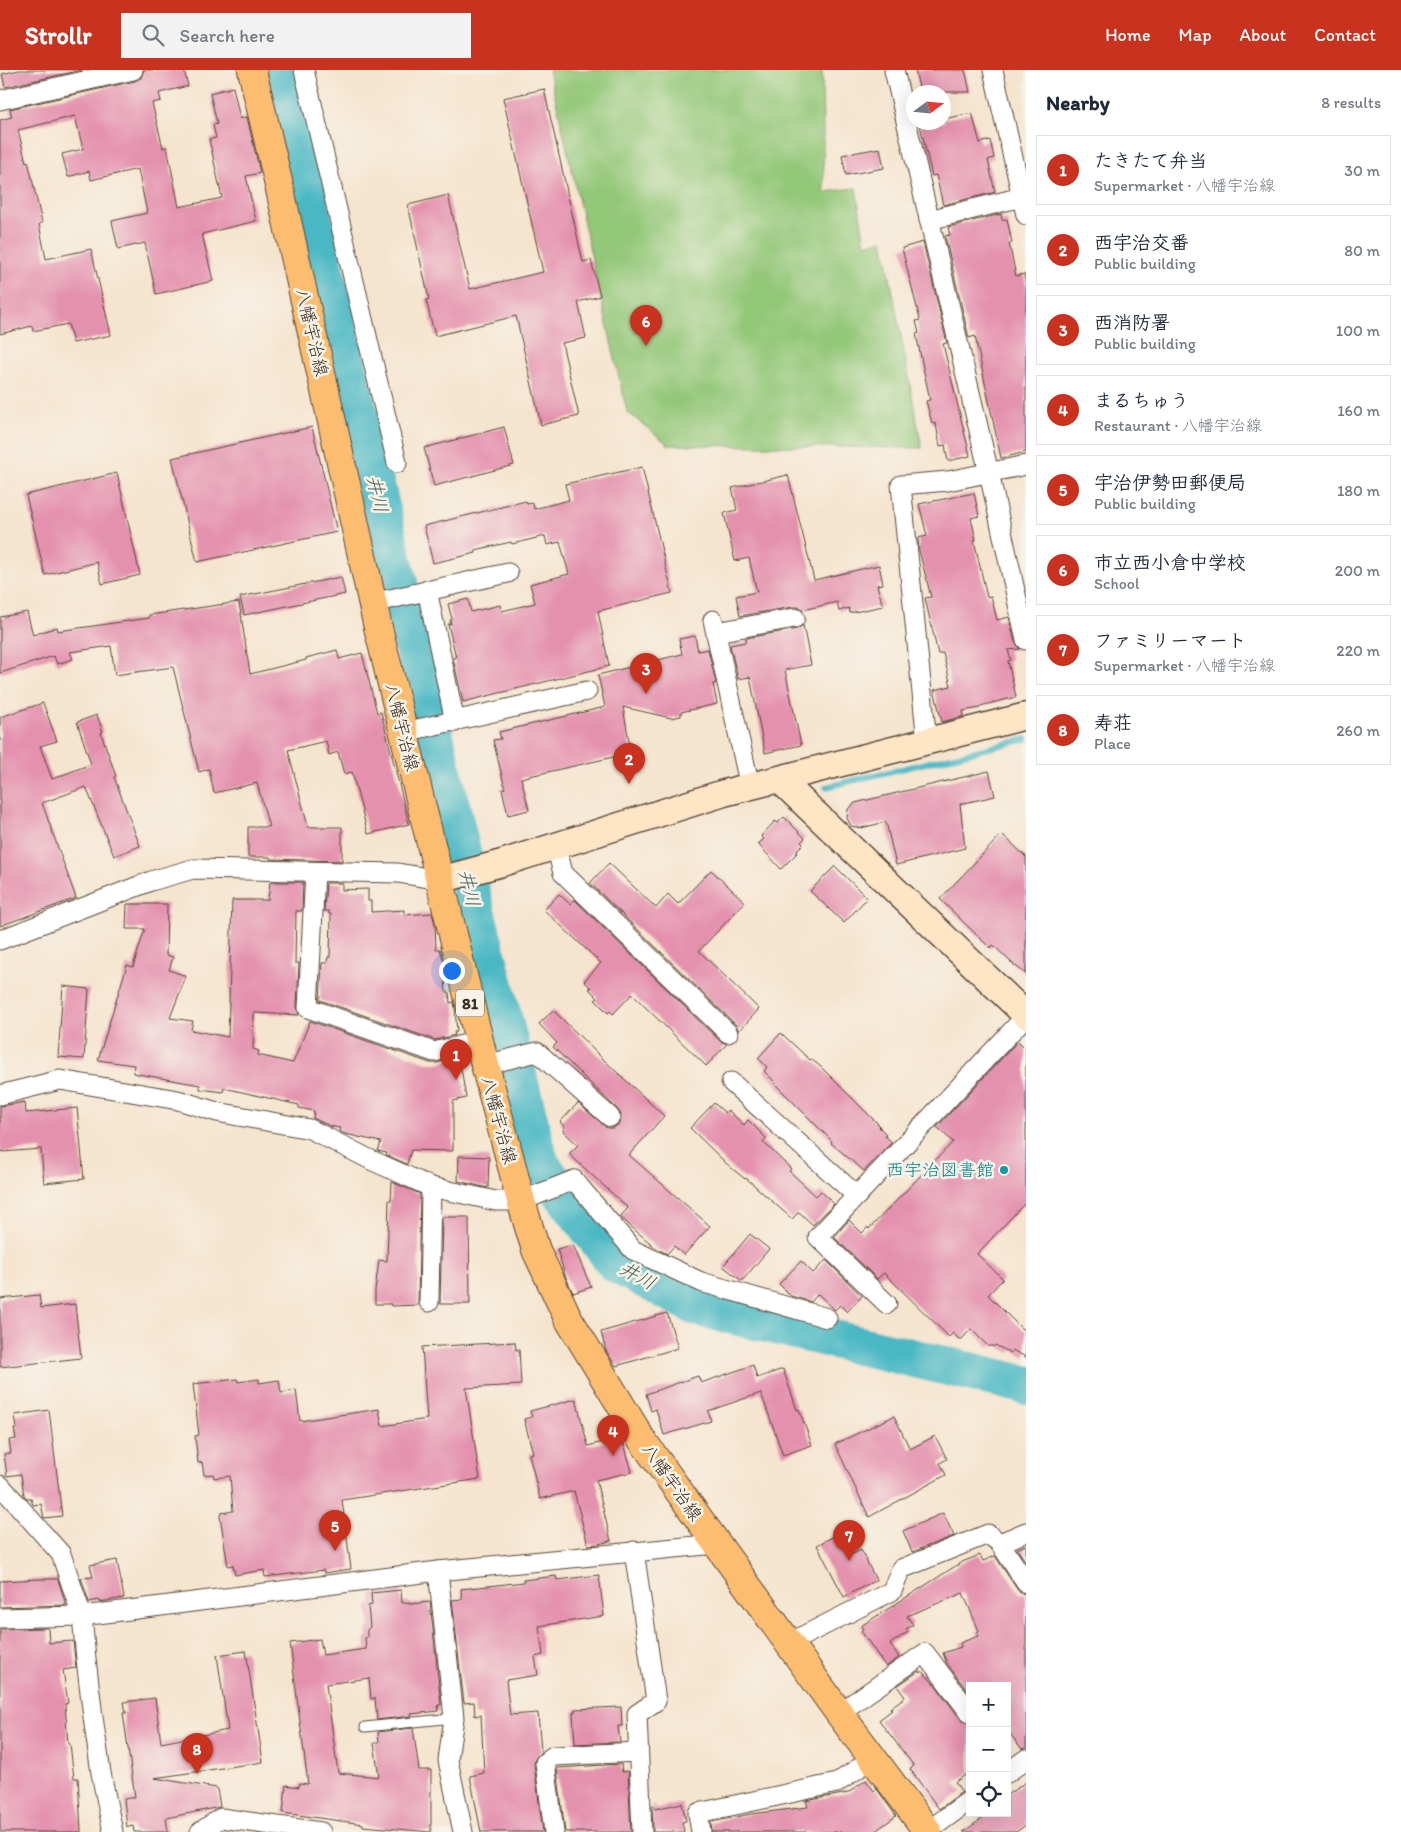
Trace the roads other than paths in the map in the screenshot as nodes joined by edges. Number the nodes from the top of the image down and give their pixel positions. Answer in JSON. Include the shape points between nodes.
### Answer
{"nodes":[{"id":1,"x":133,"y":70,"type":"edge"},
{"id":2,"x":252,"y":70,"type":"edge"},
{"id":3,"x":304,"y":70,"type":"edge"},
{"id":4,"x":894,"y":70,"type":"edge"},
{"id":5,"x":993,"y":70,"type":"edge"},
{"id":6,"x":0,"y":100,"type":"edge"},
{"id":7,"x":1024,"y":196,"type":"edge"},
{"id":8,"x":1026,"y":215,"type":"edge"},
{"id":9,"x":929,"y":220,"type":"junction"},
{"id":10,"x":397,"y":462,"type":"dead end"},
{"id":11,"x":1026,"y":465,"type":"edge"},
{"id":12,"x":989,"y":473,"type":"junction"},
{"id":13,"x":508,"y":573,"type":"dead end"},
{"id":14,"x":424,"y":591,"type":"junction"},
{"id":15,"x":380,"y":601,"type":"junction"},
{"id":16,"x":795,"y":618,"type":"dead end"},
{"id":17,"x":1026,"y":640,"type":"edge"},
{"id":18,"x":587,"y":691,"type":"dead end"},
{"id":19,"x":1026,"y":716,"type":"edge"},
{"id":20,"x":452,"y":723,"type":"junction"},
{"id":21,"x":412,"y":731,"type":"junction"},
{"id":22,"x":927,"y":742,"type":"junction"},
{"id":23,"x":780,"y":780,"type":"junction"},
{"id":24,"x":750,"y":787,"type":"junction"},
{"id":25,"x":556,"y":846,"type":"junction"},
{"id":26,"x":315,"y":872,"type":"junction"},
{"id":27,"x":441,"y":880,"type":"junction"},
{"id":28,"x":0,"y":940,"type":"edge"},
{"id":29,"x":1024,"y":1010,"type":"edge"},
{"id":30,"x":728,"y":1033,"type":"dead end"},
{"id":31,"x":488,"y":1056,"type":"junction"},
{"id":32,"x":731,"y":1082,"type":"dead end"},
{"id":33,"x":0,"y":1095,"type":"edge"},
{"id":34,"x":610,"y":1117,"type":"dead end"},
{"id":35,"x":431,"y":1187,"type":"junction"},
{"id":36,"x":857,"y":1196,"type":"junction"},
{"id":37,"x":529,"y":1198,"type":"junction"},
{"id":38,"x":429,"y":1302,"type":"dead end"},
{"id":39,"x":888,"y":1304,"type":"dead end"},
{"id":40,"x":827,"y":1318,"type":"dead end"},
{"id":41,"x":0,"y":1485,"type":"edge"},
{"id":42,"x":1026,"y":1532,"type":"edge"},
{"id":43,"x":716,"y":1544,"type":"junction"},
{"id":44,"x":1000,"y":1544,"type":"junction"},
{"id":45,"x":634,"y":1551,"type":"junction"},
{"id":46,"x":438,"y":1571,"type":"junction"},
{"id":47,"x":1026,"y":1583,"type":"edge"},
{"id":48,"x":82,"y":1616,"type":"junction"},
{"id":49,"x":0,"y":1618,"type":"edge"},
{"id":50,"x":789,"y":1643,"type":"junction"},
{"id":51,"x":966,"y":1708,"type":"edge"},
{"id":52,"x":839,"y":1713,"type":"junction"},
{"id":53,"x":454,"y":1718,"type":"junction"},
{"id":54,"x":365,"y":1727,"type":"dead end"},
{"id":55,"x":638,"y":1752,"type":"junction"},
{"id":56,"x":873,"y":1758,"type":"junction"},
{"id":57,"x":966,"y":1803,"type":"edge"},
{"id":58,"x":113,"y":1832,"type":"edge"},
{"id":59,"x":200,"y":1832,"type":"edge"},
{"id":60,"x":320,"y":1832,"type":"edge"},
{"id":61,"x":464,"y":1832,"type":"edge"},
{"id":62,"x":554,"y":1832,"type":"edge"},
{"id":63,"x":642,"y":1832,"type":"edge"},
{"id":64,"x":701,"y":1832,"type":"edge"},
{"id":65,"x":928,"y":1832,"type":"edge"}],
"edges":[{"from":1,"to":6,"type":"street"},
{"from":2,"to":15,"type":"main road","name":"八幡宇治線","number":"81"},
{"from":3,"to":10,"type":"street"},
{"from":4,"to":9,"type":"street"},
{"from":5,"to":7,"type":"street"},
{"from":7,"to":8,"type":"street"},
{"from":7,"to":9,"type":"street"},
{"from":9,"to":12,"type":"street"},
{"from":11,"to":12,"type":"street"},
{"from":12,"to":17,"type":"street"},
{"from":12,"to":22,"type":"street","via":[[901,485]]},
{"from":13,"to":14,"type":"street"},
{"from":14,"to":15,"type":"street"},
{"from":14,"to":20,"type":"street"},
{"from":15,"to":21,"type":"main road","name":"八幡宇治線","number":"81"},
{"from":16,"to":24,"type":"street","via":[[714,626]]},
{"from":18,"to":20,"type":"street"},
{"from":19,"to":22,"type":"street"},
{"from":20,"to":21,"type":"street"},
{"from":21,"to":27,"type":"main road","name":"八幡宇治線","number":"81"},
{"from":22,"to":23,"type":"street"},
{"from":23,"to":24,"type":"street"},
{"from":23,"to":29,"type":"street"},
{"from":24,"to":25,"type":"street"},
{"from":25,"to":27,"type":"street"},
{"from":25,"to":30,"type":"street","via":[[563,873]]},
{"from":26,"to":27,"type":"street","via":[[398,873]]},
{"from":26,"to":28,"type":"street","via":[[193,869],[151,881]]},
{"from":26,"to":31,"type":"street","via":[[308,1008],[434,1052]]},
{"from":27,"to":31,"type":"main road","name":"八幡宇治線","number":"81"},
{"from":29,"to":36,"type":"street"},
{"from":31,"to":34,"type":"street","via":[[537,1052]]},
{"from":31,"to":37,"type":"main road","name":"八幡宇治線","number":"81"},
{"from":32,"to":36,"type":"street"},
{"from":33,"to":35,"type":"street","via":[[60,1080],[178,1100],[217,1112],[310,1129]]},
{"from":35,"to":37,"type":"street","via":[[496,1201]]},
{"from":35,"to":38,"type":"street"},
{"from":36,"to":39,"type":"street","via":[[818,1238]]},
{"from":37,"to":40,"type":"street","via":[[574,1180],[633,1250],[701,1282]]},
{"from":37,"to":43,"type":"main road","name":"八幡宇治線","number":"81","via":[[536,1250],[568,1318],[642,1440]]},
{"from":41,"to":48,"type":"street","via":[[61,1554]]},
{"from":42,"to":44,"type":"street"},
{"from":43,"to":45,"type":"street"},
{"from":43,"to":50,"type":"main road","name":"八幡宇治線","number":"81"},
{"from":44,"to":47,"type":"street"},
{"from":44,"to":50,"type":"street","via":[[988,1534],[901,1568],[892,1591]]},
{"from":45,"to":46,"type":"street"},
{"from":45,"to":55,"type":"street","via":[[656,1701],[637,1714]]},
{"from":46,"to":48,"type":"street"},
{"from":46,"to":53,"type":"street"},
{"from":48,"to":49,"type":"street"},
{"from":48,"to":58,"type":"street","via":[[101,1773]]},
{"from":50,"to":52,"type":"main road","name":"八幡宇治線","number":"81"},
{"from":51,"to":52,"type":"street","via":[[925,1653]]},
{"from":52,"to":56,"type":"main road","name":"八幡宇治線","number":"81"},
{"from":53,"to":54,"type":"lane"},
{"from":53,"to":61,"type":"street","via":[[448,1760]]},
{"from":55,"to":62,"type":"street","via":[[553,1756],[545,1763]]},
{"from":55,"to":63,"type":"street"},
{"from":56,"to":64,"type":"street","via":[[837,1783],[698,1813]]},
{"from":56,"to":65,"type":"main road","name":"八幡宇治線","number":"81"},
{"from":57,"to":65,"type":"street"},
{"from":59,"to":60,"type":"street","via":[[221,1818]]}]}
